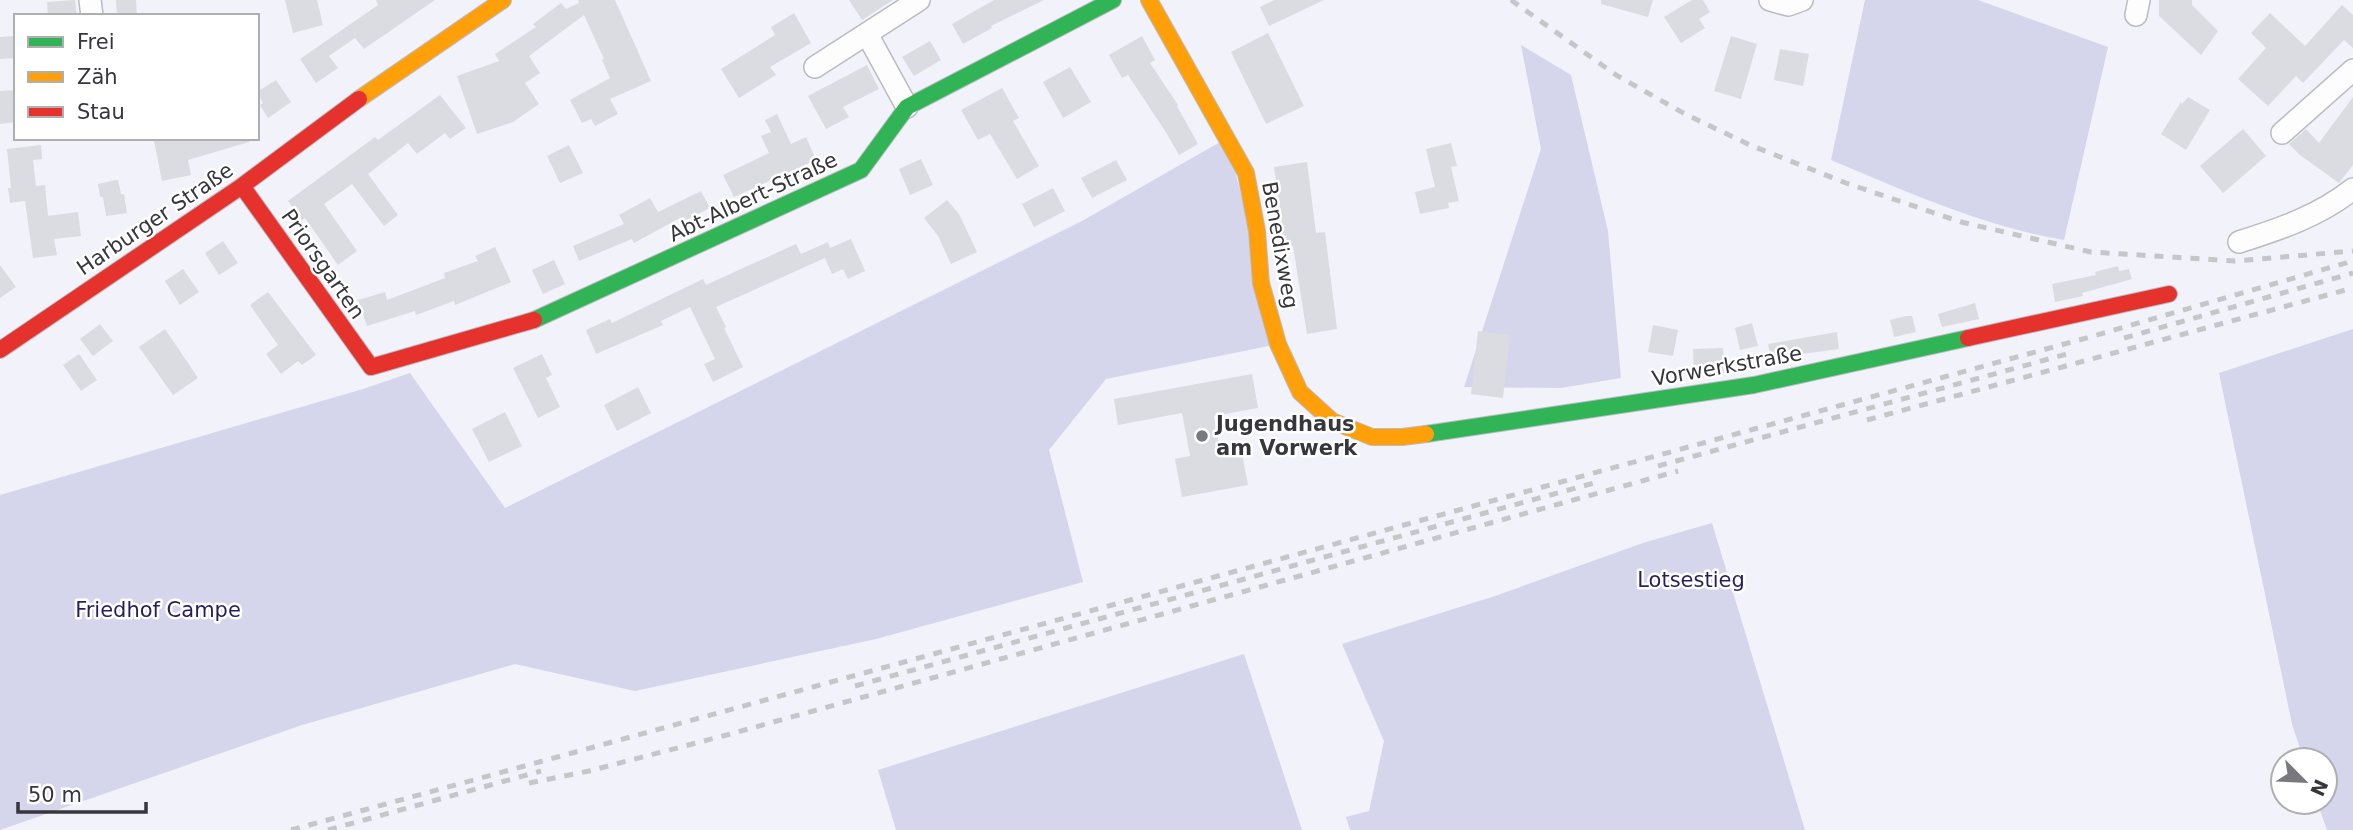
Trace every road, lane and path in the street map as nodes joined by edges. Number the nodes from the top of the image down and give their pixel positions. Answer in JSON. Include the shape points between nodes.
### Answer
{"nodes":[{"id":1,"x":503,"y":0,"type":"edge"},
{"id":2,"x":919,"y":0,"type":"edge"},
{"id":3,"x":1114,"y":0,"type":"edge"},
{"id":4,"x":1149,"y":0,"type":"edge"},
{"id":5,"x":1770,"y":0,"type":"edge"},
{"id":6,"x":1802,"y":0,"type":"edge"},
{"id":7,"x":867,"y":34,"type":"junction"},
{"id":8,"x":815,"y":67,"type":"dead end"},
{"id":9,"x":2353,"y":70,"type":"edge"},
{"id":10,"x":907,"y":107,"type":"junction"},
{"id":11,"x":2282,"y":133,"type":"dead end"},
{"id":12,"x":242,"y":186,"type":"junction"},
{"id":13,"x":2353,"y":189,"type":"edge"},
{"id":14,"x":2239,"y":242,"type":"dead end"},
{"id":15,"x":2169,"y":294,"type":"dead end"},
{"id":16,"x":0,"y":350,"type":"edge"},
{"id":17,"x":370,"y":367,"type":"joint"},
{"id":18,"x":1300,"y":391,"type":"joint"}],
"edges":[{"from":1,"to":12,"type":"street","name":"Harburger Straße","via":[[388,77]]},
{"from":2,"to":7,"type":"street"},
{"from":3,"to":10,"type":"street","name":"Abt-Albert-Straße"},
{"from":4,"to":18,"type":"street","name":"Benedixweg","via":[[1246,173],[1261,283],[1278,344]]},
{"from":5,"to":6,"type":"street","via":[[1788,5]]},
{"from":7,"to":8,"type":"street"},
{"from":7,"to":10,"type":"street"},
{"from":9,"to":11,"type":"street"},
{"from":10,"to":17,"type":"street","name":"Abt-Albert-Straße","via":[[861,170],[545,317]]},
{"from":12,"to":16,"type":"street","name":"Harburger Straße"},
{"from":12,"to":17,"type":"street","name":"Priorsgarten"},
{"from":13,"to":14,"type":"street","via":[[2333,205]]},
{"from":15,"to":18,"type":"street","name":"Vorwerkstraße","via":[[1754,385],[1402,437],[1372,437],[1332,421]]}]}
